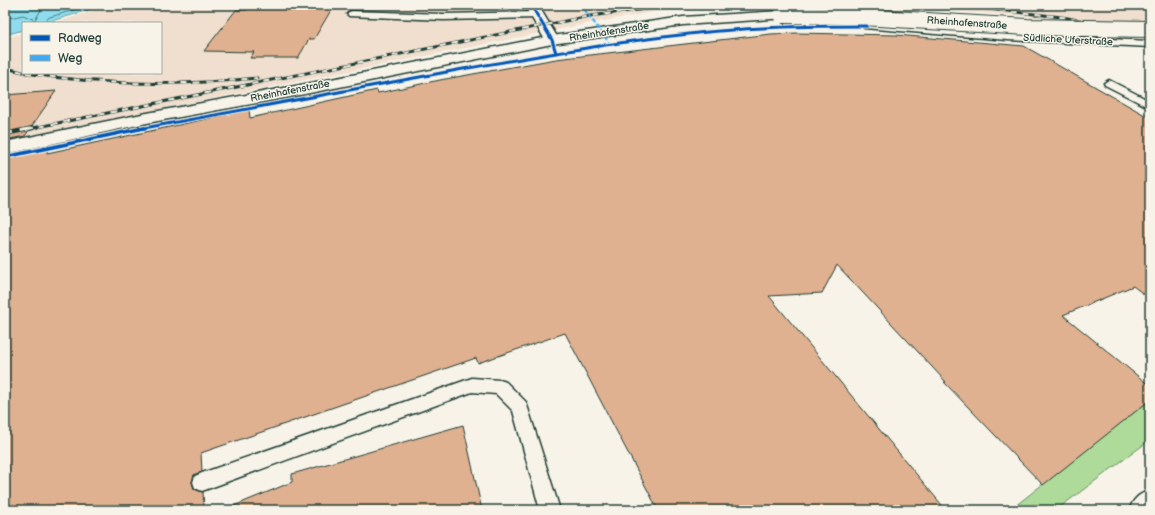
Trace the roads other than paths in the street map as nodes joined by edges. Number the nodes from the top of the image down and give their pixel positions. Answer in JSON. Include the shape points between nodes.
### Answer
{"nodes":[{"id":1,"x":534,"y":10,"type":"edge"},
{"id":2,"x":352,"y":14,"type":"dead end"},
{"id":3,"x":867,"y":26,"type":"dead end"},
{"id":4,"x":1150,"y":30,"type":"edge"},
{"id":5,"x":552,"y":40,"type":"junction"},
{"id":6,"x":1150,"y":44,"type":"edge"},
{"id":7,"x":1110,"y":83,"type":"dead end"},
{"id":8,"x":1150,"y":105,"type":"edge"},
{"id":9,"x":5,"y":148,"type":"edge"},
{"id":10,"x":202,"y":482,"type":"dead end"},
{"id":11,"x":1150,"y":505,"type":"edge"},
{"id":12,"x":550,"y":510,"type":"edge"},
{"id":13,"x":1144,"y":510,"type":"edge"}],
"edges":[{"from":1,"to":2,"type":"lane","via":[[443,17]]},
{"from":1,"to":5,"type":"main road"},
{"from":3,"to":6,"type":"lane","name":"Südliche Uferstraße","via":[[1007,37]]},
{"from":4,"to":5,"type":"main road","name":"Rheinhafenstraße","bridge":true,"via":[[782,15],[718,18]]},
{"from":5,"to":9,"type":"main road","name":"Rheinhafenstraße"},
{"from":7,"to":8,"type":"lane"},
{"from":10,"to":12,"type":"lane","via":[[472,385],[500,387],[520,407]]},
{"from":11,"to":13,"type":"main road"}]}
